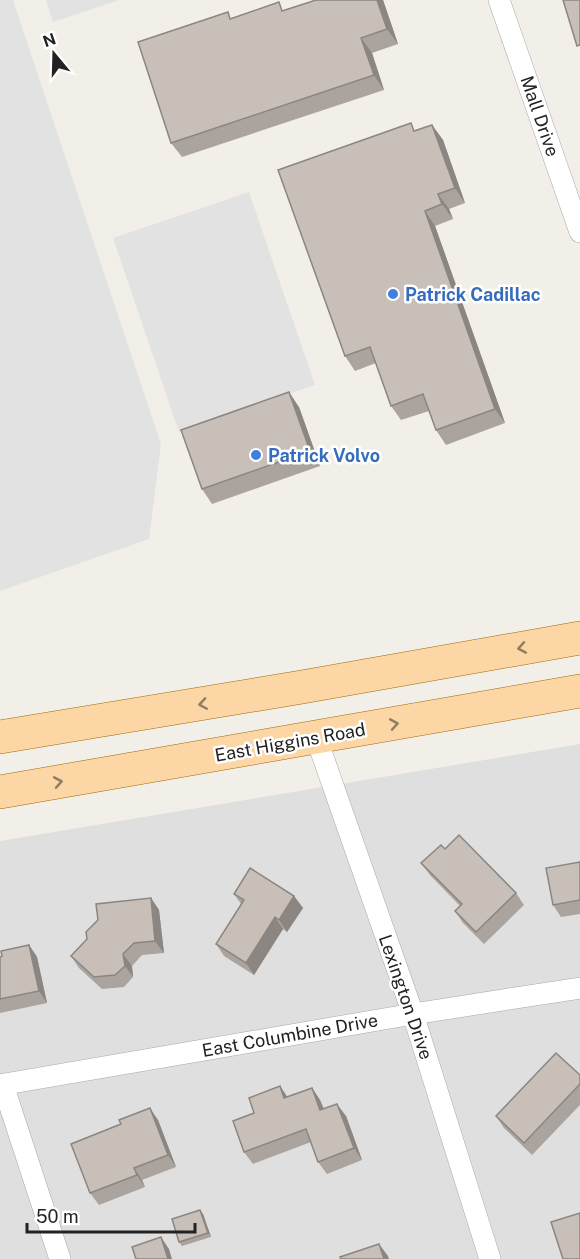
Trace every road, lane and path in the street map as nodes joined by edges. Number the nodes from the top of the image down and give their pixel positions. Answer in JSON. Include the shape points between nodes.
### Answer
{"nodes":[{"id":1,"x":500,"y":0,"type":"edge"},
{"id":2,"x":580,"y":232,"type":"edge"},
{"id":3,"x":580,"y":638,"type":"edge"},
{"id":4,"x":580,"y":691,"type":"edge"},
{"id":5,"x":0,"y":737,"type":"edge"},
{"id":6,"x":316,"y":737,"type":"junction"},
{"id":7,"x":0,"y":792,"type":"edge"},
{"id":8,"x":580,"y":988,"type":"edge"},
{"id":9,"x":413,"y":1014,"type":"junction"},
{"id":10,"x":1,"y":1085,"type":"edge"},
{"id":11,"x":60,"y":1259,"type":"edge"},
{"id":12,"x":490,"y":1259,"type":"edge"}],
"edges":[{"from":1,"to":2,"type":"street","name":"Mall Drive"},
{"from":3,"to":5,"type":"main road","one_way":true},
{"from":6,"to":4,"type":"main road","name":"East Higgins Road","one_way":true},
{"from":7,"to":6,"type":"main road","name":"East Higgins Road","one_way":true},
{"from":6,"to":9,"type":"street","name":"Lexington Drive"},
{"from":8,"to":9,"type":"street","name":"East Columbine Drive"},
{"from":9,"to":10,"type":"street","name":"East Columbine Drive"},
{"from":9,"to":12,"type":"street","name":"Lexington Drive"},
{"from":10,"to":11,"type":"street"}]}
